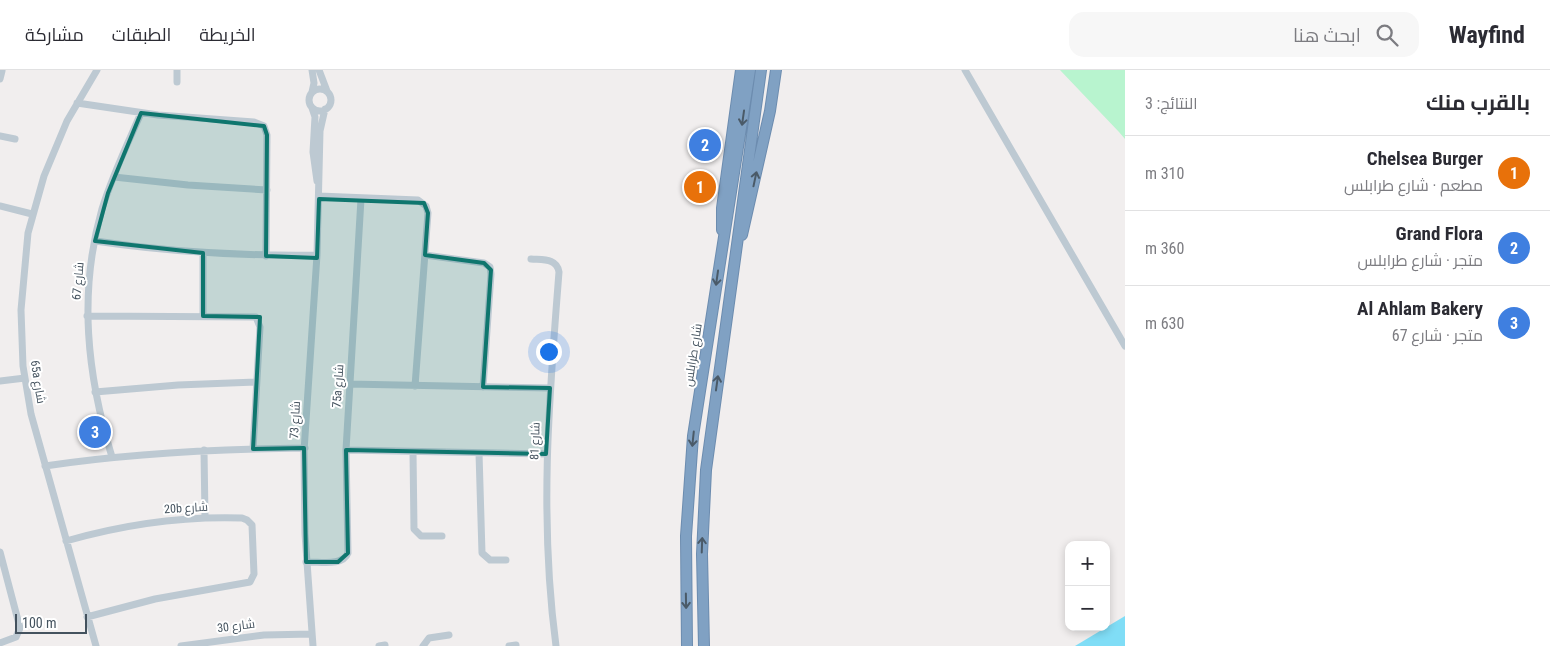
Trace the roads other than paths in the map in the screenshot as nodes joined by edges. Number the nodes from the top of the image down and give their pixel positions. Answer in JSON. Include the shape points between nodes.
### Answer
{"nodes":[{"id":1,"x":97,"y":70,"type":"edge"},
{"id":2,"x":177,"y":70,"type":"edge"},
{"id":3,"x":312,"y":70,"type":"edge"},
{"id":4,"x":319,"y":70,"type":"edge"},
{"id":5,"x":741,"y":70,"type":"edge"},
{"id":6,"x":750,"y":70,"type":"edge"},
{"id":7,"x":761,"y":70,"type":"edge"},
{"id":8,"x":776,"y":70,"type":"edge"},
{"id":9,"x":965,"y":70,"type":"edge"},
{"id":10,"x":177,"y":82,"type":"dead end"},
{"id":11,"x":312,"y":92,"type":"junction"},
{"id":12,"x":328,"y":92,"type":"junction"},
{"id":13,"x":77,"y":103,"type":"junction"},
{"id":14,"x":312,"y":108,"type":"junction"},
{"id":15,"x":325,"y":110,"type":"junction"},
{"id":16,"x":140,"y":113,"type":"junction"},
{"id":17,"x":0,"y":136,"type":"edge"},
{"id":18,"x":15,"y":139,"type":"dead end"},
{"id":19,"x":114,"y":177,"type":"junction"},
{"id":20,"x":267,"y":190,"type":"junction"},
{"id":21,"x":319,"y":197,"type":"junction"},
{"id":22,"x":361,"y":198,"type":"junction"},
{"id":23,"x":0,"y":206,"type":"edge"},
{"id":24,"x":32,"y":214,"type":"junction"},
{"id":25,"x":722,"y":238,"type":"junction"},
{"id":26,"x":95,"y":241,"type":"junction"},
{"id":27,"x":739,"y":242,"type":"junction"},
{"id":28,"x":203,"y":253,"type":"junction"},
{"id":29,"x":426,"y":255,"type":"junction"},
{"id":30,"x":266,"y":256,"type":"junction"},
{"id":31,"x":317,"y":256,"type":"junction"},
{"id":32,"x":532,"y":259,"type":"dead end"},
{"id":33,"x":87,"y":316,"type":"junction"},
{"id":34,"x":203,"y":316,"type":"junction"},
{"id":35,"x":1125,"y":346,"type":"edge"},
{"id":36,"x":25,"y":378,"type":"junction"},
{"id":37,"x":0,"y":381,"type":"edge"},
{"id":38,"x":256,"y":382,"type":"junction"},
{"id":39,"x":349,"y":384,"type":"junction"},
{"id":40,"x":415,"y":386,"type":"junction"},
{"id":41,"x":482,"y":387,"type":"junction"},
{"id":42,"x":550,"y":388,"type":"junction"},
{"id":43,"x":95,"y":392,"type":"junction"},
{"id":44,"x":253,"y":449,"type":"junction"},
{"id":45,"x":304,"y":449,"type":"junction"},
{"id":46,"x":204,"y":450,"type":"junction"},
{"id":47,"x":346,"y":450,"type":"junction"},
{"id":48,"x":412,"y":452,"type":"junction"},
{"id":49,"x":478,"y":453,"type":"junction"},
{"id":50,"x":546,"y":454,"type":"junction"},
{"id":51,"x":112,"y":457,"type":"junction"},
{"id":52,"x":45,"y":466,"type":"junction"},
{"id":53,"x":205,"y":517,"type":"junction"},
{"id":54,"x":442,"y":536,"type":"dead end"},
{"id":55,"x":66,"y":541,"type":"junction"},
{"id":56,"x":0,"y":552,"type":"edge"},
{"id":57,"x":506,"y":560,"type":"dead end"},
{"id":58,"x":306,"y":563,"type":"junction"},
{"id":59,"x":87,"y":617,"type":"junction"},
{"id":60,"x":311,"y":632,"type":"junction"},
{"id":61,"x":449,"y":635,"type":"dead end"},
{"id":62,"x":0,"y":643,"type":"edge"},
{"id":63,"x":95,"y":645,"type":"edge"},
{"id":64,"x":181,"y":646,"type":"edge"},
{"id":65,"x":313,"y":646,"type":"edge"},
{"id":66,"x":423,"y":646,"type":"edge"},
{"id":67,"x":556,"y":646,"type":"edge"},
{"id":68,"x":687,"y":646,"type":"edge"},
{"id":69,"x":704,"y":646,"type":"edge"}],
"edges":[{"from":1,"to":13,"type":"street","name":"65a شارع"},
{"from":2,"to":10,"type":"street"},
{"from":3,"to":11,"type":"street"},
{"from":4,"to":12,"type":"street"},
{"from":5,"to":25,"type":"highway","via":[[722,208]]},
{"from":6,"to":25,"type":"highway","name":"شارع طرابلس","one_way":true,"via":[[728,220]]},
{"from":7,"to":27,"type":"highway"},
{"from":27,"to":8,"type":"highway","one_way":true,"via":[[770,111]]},
{"from":9,"to":35,"type":"street"},
{"from":11,"to":12,"type":"street","via":[[321,89]]},
{"from":11,"to":14,"type":"street","via":[[309,98]]},
{"from":12,"to":15,"type":"street","via":[[331,101]]},
{"from":13,"to":16,"type":"street"},
{"from":13,"to":24,"type":"street","name":"65a شارع","via":[[50,157]]},
{"from":14,"to":15,"type":"street"},
{"from":14,"to":21,"type":"street","name":"شارع 73"},
{"from":15,"to":21,"type":"street","name":"شارع 73","via":[[320,131]]},
{"from":16,"to":19,"type":"street","name":"شارع 67"},
{"from":16,"to":20,"type":"street","via":[[254,122],[264,126],[267,135]]},
{"from":17,"to":18,"type":"street"},
{"from":19,"to":20,"type":"street"},
{"from":19,"to":26,"type":"street","name":"شارع 67"},
{"from":20,"to":30,"type":"street"},
{"from":21,"to":22,"type":"street"},
{"from":21,"to":31,"type":"street","name":"شارع 73"},
{"from":22,"to":29,"type":"street","via":[[424,203],[428,213]]},
{"from":22,"to":39,"type":"street","name":"75a شارع"},
{"from":23,"to":24,"type":"street"},
{"from":24,"to":36,"type":"street","name":"65a شارع","via":[[21,291]]},
{"from":25,"to":68,"type":"highway","name":"شارع طرابلس","one_way":true,"via":[[693,436],[686,536]]},
{"from":26,"to":28,"type":"street"},
{"from":26,"to":33,"type":"street","name":"شارع 67"},
{"from":69,"to":27,"type":"highway","one_way":true,"via":[[702,554],[706,470]]},
{"from":28,"to":30,"type":"street"},
{"from":28,"to":34,"type":"street"},
{"from":29,"to":40,"type":"street"},
{"from":29,"to":41,"type":"street","via":[[484,263],[491,270]]},
{"from":30,"to":31,"type":"street"},
{"from":31,"to":45,"type":"street","name":"شارع 73"},
{"from":32,"to":42,"type":"street","name":"شارع 81","via":[[552,261],[558,269]]},
{"from":33,"to":34,"type":"street"},
{"from":33,"to":43,"type":"street","name":"شارع 67"},
{"from":34,"to":38,"type":"street","via":[[251,316],[258,319]]},
{"from":36,"to":37,"type":"street"},
{"from":36,"to":52,"type":"street","name":"65a شارع"},
{"from":38,"to":43,"type":"street"},
{"from":38,"to":44,"type":"street"},
{"from":39,"to":40,"type":"street"},
{"from":39,"to":47,"type":"street","name":"75a شارع"},
{"from":40,"to":41,"type":"street"},
{"from":41,"to":42,"type":"street"},
{"from":42,"to":50,"type":"street","name":"شارع 81"},
{"from":43,"to":51,"type":"street","name":"شارع 67"},
{"from":44,"to":45,"type":"street"},
{"from":44,"to":46,"type":"street"},
{"from":45,"to":58,"type":"street","name":"شارع 73"},
{"from":46,"to":51,"type":"street"},
{"from":46,"to":53,"type":"street"},
{"from":47,"to":48,"type":"street"},
{"from":47,"to":58,"type":"street","name":"75a شارع","via":[[348,553],[342,561]]},
{"from":48,"to":49,"type":"street"},
{"from":48,"to":54,"type":"street","via":[[414,529],[421,536]]},
{"from":49,"to":50,"type":"street"},
{"from":49,"to":57,"type":"street","via":[[482,553],[490,560]]},
{"from":50,"to":67,"type":"street","name":"شارع 81","via":[[547,554]]},
{"from":51,"to":52,"type":"street"},
{"from":52,"to":55,"type":"street","name":"65a شارع"},
{"from":53,"to":55,"type":"street","name":"20b شارع","via":[[134,524]]},
{"from":53,"to":59,"type":"street","name":"20b شارع","via":[[242,518],[251,523],[252,580],[155,598]]},
{"from":55,"to":59,"type":"street","name":"65a شارع"},
{"from":56,"to":62,"type":"street","via":[[20,624],[13,639]]},
{"from":58,"to":60,"type":"street","name":"شارع 73"},
{"from":59,"to":63,"type":"street","name":"65a شارع"},
{"from":60,"to":64,"type":"street","name":"شارع 30","via":[[239,637]]},
{"from":60,"to":65,"type":"street","name":"شارع 73"},
{"from":61,"to":66,"type":"street","via":[[430,638]]}]}
